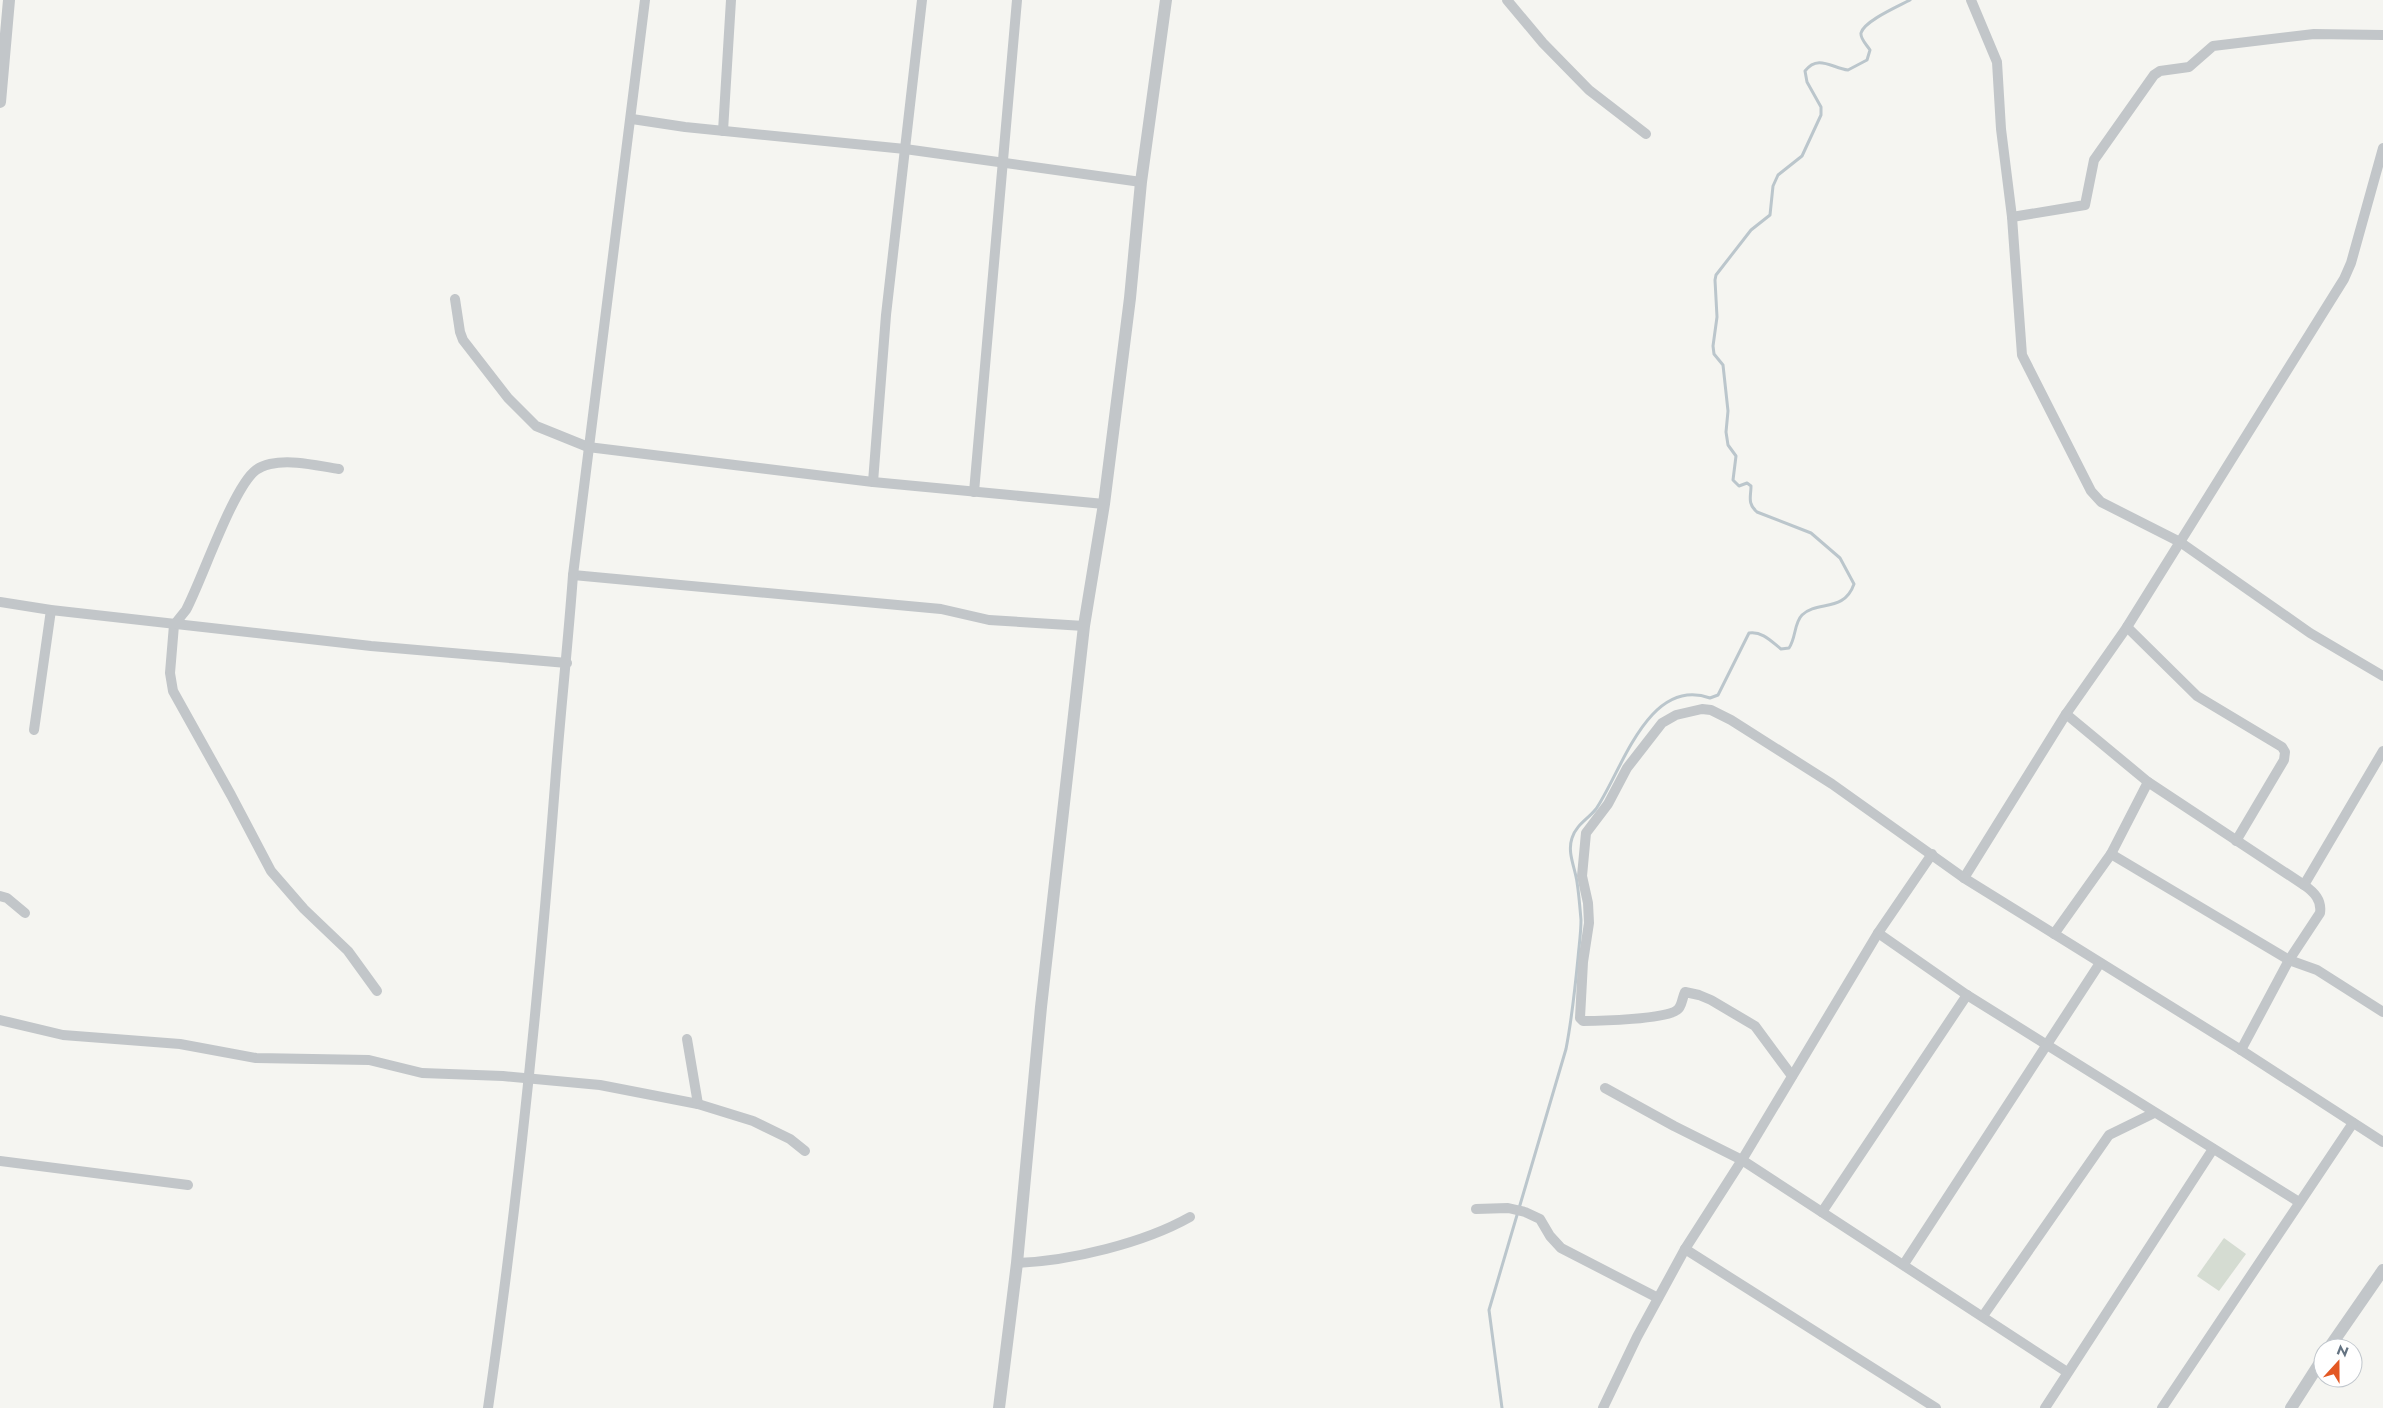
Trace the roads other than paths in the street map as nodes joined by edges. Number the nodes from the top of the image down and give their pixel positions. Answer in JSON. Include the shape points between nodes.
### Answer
{"nodes":[{"id":1,"x":9,"y":0,"type":"edge"},
{"id":2,"x":645,"y":0,"type":"edge"},
{"id":3,"x":731,"y":0,"type":"edge"},
{"id":4,"x":922,"y":0,"type":"edge"},
{"id":5,"x":1017,"y":0,"type":"edge"},
{"id":6,"x":1166,"y":0,"type":"edge"},
{"id":7,"x":1507,"y":0,"type":"edge"},
{"id":8,"x":1972,"y":0,"type":"edge"},
{"id":9,"x":2383,"y":35,"type":"edge"},
{"id":10,"x":0,"y":102,"type":"edge"},
{"id":11,"x":632,"y":119,"type":"junction"},
{"id":12,"x":723,"y":130,"type":"junction"},
{"id":13,"x":1646,"y":134,"type":"dead end"},
{"id":14,"x":2383,"y":148,"type":"edge"},
{"id":15,"x":905,"y":149,"type":"junction"},
{"id":16,"x":1003,"y":162,"type":"junction"},
{"id":17,"x":1141,"y":182,"type":"junction"},
{"id":18,"x":2012,"y":217,"type":"junction"},
{"id":19,"x":454,"y":299,"type":"dead end"},
{"id":20,"x":588,"y":448,"type":"junction"},
{"id":21,"x":339,"y":469,"type":"dead end"},
{"id":22,"x":873,"y":482,"type":"junction"},
{"id":23,"x":974,"y":492,"type":"junction"},
{"id":24,"x":1104,"y":504,"type":"junction"},
{"id":25,"x":2180,"y":542,"type":"junction"},
{"id":26,"x":573,"y":575,"type":"junction"},
{"id":27,"x":0,"y":602,"type":"edge"},
{"id":28,"x":51,"y":610,"type":"junction"},
{"id":29,"x":174,"y":624,"type":"junction"},
{"id":30,"x":1084,"y":626,"type":"junction"},
{"id":31,"x":2127,"y":627,"type":"junction"},
{"id":32,"x":567,"y":663,"type":"junction"},
{"id":33,"x":2383,"y":676,"type":"edge"},
{"id":34,"x":2066,"y":714,"type":"junction"},
{"id":35,"x":34,"y":730,"type":"dead end"},
{"id":36,"x":2383,"y":750,"type":"edge"},
{"id":37,"x":2148,"y":782,"type":"junction"},
{"id":38,"x":2236,"y":841,"type":"junction"},
{"id":39,"x":1932,"y":854,"type":"junction"},
{"id":40,"x":2111,"y":854,"type":"junction"},
{"id":41,"x":1964,"y":878,"type":"junction"},
{"id":42,"x":2304,"y":885,"type":"junction"},
{"id":43,"x":0,"y":896,"type":"edge"},
{"id":44,"x":25,"y":913,"type":"dead end"},
{"id":45,"x":1878,"y":933,"type":"junction"},
{"id":46,"x":2054,"y":934,"type":"junction"},
{"id":47,"x":2289,"y":960,"type":"junction"},
{"id":48,"x":2100,"y":963,"type":"junction"},
{"id":49,"x":378,"y":991,"type":"dead end"},
{"id":50,"x":1967,"y":995,"type":"junction"},
{"id":51,"x":2383,"y":1011,"type":"edge"},
{"id":52,"x":0,"y":1020,"type":"edge"},
{"id":53,"x":687,"y":1039,"type":"dead end"},
{"id":54,"x":2046,"y":1044,"type":"junction"},
{"id":55,"x":2241,"y":1050,"type":"junction"},
{"id":56,"x":1792,"y":1076,"type":"junction"},
{"id":57,"x":528,"y":1079,"type":"junction"},
{"id":58,"x":1605,"y":1088,"type":"dead end"},
{"id":59,"x":698,"y":1104,"type":"junction"},
{"id":60,"x":2154,"y":1112,"type":"junction"},
{"id":61,"x":2353,"y":1123,"type":"junction"},
{"id":62,"x":2383,"y":1142,"type":"edge"},
{"id":63,"x":2213,"y":1149,"type":"junction"},
{"id":64,"x":805,"y":1151,"type":"dead end"},
{"id":65,"x":1742,"y":1160,"type":"junction"},
{"id":66,"x":0,"y":1161,"type":"edge"},
{"id":67,"x":188,"y":1185,"type":"dead end"},
{"id":68,"x":2299,"y":1202,"type":"junction"},
{"id":69,"x":1476,"y":1209,"type":"dead end"},
{"id":70,"x":1822,"y":1212,"type":"junction"},
{"id":71,"x":1190,"y":1217,"type":"dead end"},
{"id":72,"x":1685,"y":1249,"type":"junction"},
{"id":73,"x":1017,"y":1263,"type":"junction"},
{"id":74,"x":1904,"y":1264,"type":"junction"},
{"id":75,"x":2383,"y":1270,"type":"edge"},
{"id":76,"x":2378,"y":1284,"type":"edge"},
{"id":77,"x":1658,"y":1298,"type":"junction"},
{"id":78,"x":1984,"y":1316,"type":"junction"},
{"id":79,"x":2338,"y":1338,"type":"edge"},
{"id":80,"x":2067,"y":1372,"type":"junction"},
{"id":81,"x":2313,"y":1374,"type":"edge"},
{"id":82,"x":488,"y":1408,"type":"edge"},
{"id":83,"x":999,"y":1408,"type":"edge"},
{"id":84,"x":1603,"y":1408,"type":"edge"},
{"id":85,"x":1936,"y":1408,"type":"edge"},
{"id":86,"x":2045,"y":1408,"type":"edge"},
{"id":87,"x":2162,"y":1408,"type":"edge"},
{"id":88,"x":2291,"y":1408,"type":"edge"}],
"edges":[{"from":1,"to":10,"type":"street"},
{"from":2,"to":11,"type":"street"},
{"from":3,"to":12,"type":"street"},
{"from":4,"to":15,"type":"street"},
{"from":5,"to":16,"type":"street"},
{"from":6,"to":17,"type":"street"},
{"from":7,"to":13,"type":"street","via":[[1543,44],[1589,90]]},
{"from":8,"to":18,"type":"street","via":[[1996,58]]},
{"from":9,"to":18,"type":"street","via":[[2314,34],[2212,46],[2189,66],[2160,71],[2094,160],[2085,206]]},
{"from":11,"to":12,"type":"street"},
{"from":11,"to":20,"type":"street"},
{"from":12,"to":15,"type":"street"},
{"from":14,"to":25,"type":"street","via":[[2348,272]]},
{"from":15,"to":16,"type":"street"},
{"from":15,"to":22,"type":"street","via":[[886,315]]},
{"from":16,"to":17,"type":"street"},
{"from":16,"to":23,"type":"street"},
{"from":17,"to":24,"type":"street"},
{"from":18,"to":25,"type":"street","via":[[2020,347],[2027,368],[2096,497]]},
{"from":19,"to":20,"type":"street","via":[[463,340],[508,398],[536,426]]},
{"from":20,"to":22,"type":"street"},
{"from":20,"to":26,"type":"street"},
{"from":21,"to":29,"type":"street","via":[[287,462],[256,469],[234,504],[186,610]]},
{"from":22,"to":23,"type":"street"},
{"from":23,"to":24,"type":"street"},
{"from":24,"to":30,"type":"street"},
{"from":25,"to":31,"type":"street"},
{"from":25,"to":33,"type":"street","via":[[2310,633]]},
{"from":26,"to":30,"type":"street","via":[[941,609],[994,621]]},
{"from":26,"to":32,"type":"street"},
{"from":27,"to":28,"type":"street"},
{"from":28,"to":29,"type":"street"},
{"from":28,"to":35,"type":"street"},
{"from":29,"to":32,"type":"street"},
{"from":29,"to":49,"type":"street","via":[[170,674],[173,691],[271,871],[304,909],[348,951]]},
{"from":30,"to":73,"type":"street","via":[[1041,1007]]},
{"from":31,"to":34,"type":"street"},
{"from":31,"to":38,"type":"street","via":[[2197,696],[2282,747],[2285,752],[2284,760]]},
{"from":32,"to":57,"type":"street"},
{"from":34,"to":37,"type":"street"},
{"from":34,"to":41,"type":"street"},
{"from":36,"to":42,"type":"street"},
{"from":37,"to":38,"type":"street"},
{"from":37,"to":40,"type":"street"},
{"from":38,"to":42,"type":"street"},
{"from":39,"to":41,"type":"street"},
{"from":39,"to":45,"type":"street"},
{"from":39,"to":56,"type":"street","via":[[1832,784],[1731,720],[1702,709],[1662,722],[1627,768],[1608,804],[1586,833],[1582,876],[1589,923],[1580,1018],[1596,1021],[1662,1015],[1676,1012],[1685,992],[1699,995],[1755,1026]]},
{"from":40,"to":46,"type":"street"},
{"from":40,"to":47,"type":"street"},
{"from":41,"to":46,"type":"street"},
{"from":42,"to":47,"type":"street","via":[[2318,898],[2320,914]]},
{"from":43,"to":44,"type":"street","via":[[17,904]]},
{"from":45,"to":50,"type":"street"},
{"from":45,"to":56,"type":"street"},
{"from":46,"to":48,"type":"street"},
{"from":47,"to":51,"type":"street","via":[[2317,970]]},
{"from":47,"to":55,"type":"street"},
{"from":48,"to":54,"type":"street"},
{"from":48,"to":55,"type":"street"},
{"from":50,"to":54,"type":"street"},
{"from":50,"to":70,"type":"street"},
{"from":52,"to":57,"type":"street","via":[[63,1035],[180,1044],[256,1058],[369,1060],[422,1073]]},
{"from":53,"to":59,"type":"street"},
{"from":54,"to":60,"type":"street"},
{"from":54,"to":74,"type":"street"},
{"from":55,"to":61,"type":"street"},
{"from":56,"to":65,"type":"street"},
{"from":57,"to":59,"type":"street","via":[[600,1085]]},
{"from":57,"to":82,"type":"street","via":[[500,1331]]},
{"from":58,"to":65,"type":"street"},
{"from":59,"to":64,"type":"street","via":[[753,1121],[790,1139]]},
{"from":60,"to":63,"type":"street"},
{"from":60,"to":78,"type":"street","via":[[2109,1135]]},
{"from":61,"to":62,"type":"street"},
{"from":61,"to":68,"type":"street"},
{"from":63,"to":68,"type":"street"},
{"from":63,"to":80,"type":"street"},
{"from":65,"to":70,"type":"street"},
{"from":65,"to":72,"type":"street"},
{"from":66,"to":67,"type":"street"},
{"from":68,"to":87,"type":"street"},
{"from":69,"to":77,"type":"street","via":[[1508,1208],[1540,1218],[1561,1248]]},
{"from":70,"to":74,"type":"street"},
{"from":71,"to":73,"type":"street","via":[[1148,1236],[1050,1262]]},
{"from":72,"to":77,"type":"street"},
{"from":72,"to":85,"type":"street"},
{"from":73,"to":83,"type":"street"},
{"from":74,"to":78,"type":"street"},
{"from":75,"to":76,"type":"street"},
{"from":76,"to":79,"type":"street"},
{"from":77,"to":84,"type":"street"},
{"from":78,"to":80,"type":"street"},
{"from":80,"to":86,"type":"street"},
{"from":81,"to":88,"type":"street"}]}
